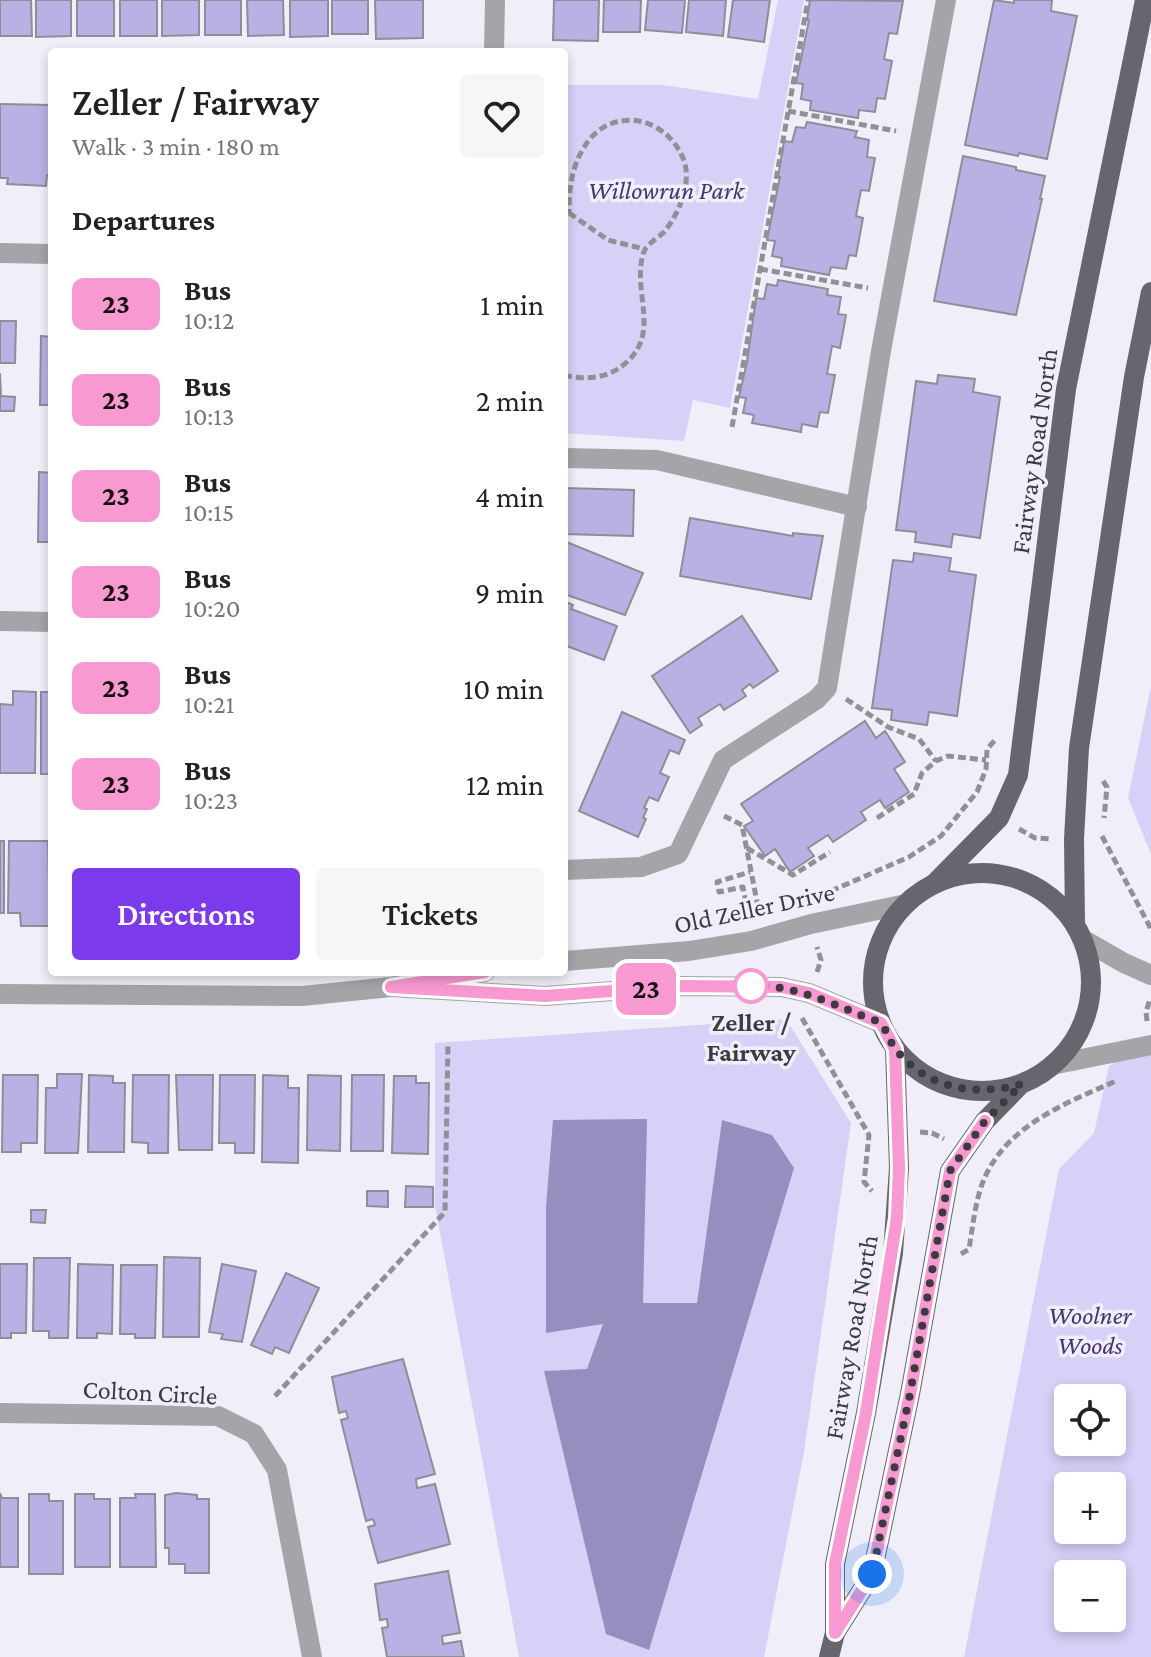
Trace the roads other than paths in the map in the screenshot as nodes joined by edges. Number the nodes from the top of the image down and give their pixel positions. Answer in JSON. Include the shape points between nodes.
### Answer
{"nodes":[{"id":1,"x":495,"y":0,"type":"edge"},
{"id":2,"x":946,"y":0,"type":"edge"},
{"id":3,"x":1145,"y":0,"type":"edge"},
{"id":4,"x":494,"y":48,"type":"edge"},
{"id":5,"x":0,"y":253,"type":"edge"},
{"id":6,"x":48,"y":254,"type":"edge"},
{"id":7,"x":1151,"y":292,"type":"edge"},
{"id":8,"x":568,"y":458,"type":"edge"},
{"id":9,"x":857,"y":507,"type":"junction"},
{"id":10,"x":0,"y":621,"type":"edge"},
{"id":11,"x":48,"y":622,"type":"edge"},
{"id":12,"x":568,"y":870,"type":"edge"},
{"id":13,"x":934,"y":884,"type":"junction"},
{"id":14,"x":906,"y":904,"type":"junction"},
{"id":15,"x":1080,"y":932,"type":"junction"},
{"id":16,"x":568,"y":961,"type":"edge"},
{"id":17,"x":1151,"y":975,"type":"edge"},
{"id":18,"x":460,"y":976,"type":"edge"},
{"id":19,"x":391,"y":987,"type":"junction"},
{"id":20,"x":0,"y":994,"type":"edge"},
{"id":21,"x":881,"y":1023,"type":"junction"},
{"id":22,"x":1150,"y":1039,"type":"edge"},
{"id":23,"x":895,"y":1049,"type":"junction"},
{"id":24,"x":1052,"y":1065,"type":"junction"},
{"id":25,"x":1022,"y":1084,"type":"junction"},
{"id":26,"x":0,"y":1413,"type":"edge"},
{"id":27,"x":835,"y":1633,"type":"junction"},
{"id":28,"x":312,"y":1657,"type":"edge"},
{"id":29,"x":829,"y":1657,"type":"edge"}],
"edges":[{"from":1,"to":4,"type":"street"},
{"from":2,"to":9,"type":"street"},
{"from":3,"to":13,"type":"main road","name":"Fairway Road North","via":[[1066,389],[1018,775],[999,818]]},
{"from":5,"to":6,"type":"street"},
{"from":7,"to":15,"type":"main road","via":[[1079,748],[1074,839]]},
{"from":8,"to":9,"type":"street","via":[[657,460]]},
{"from":9,"to":12,"type":"street","via":[[827,688],[723,760],[678,854],[641,867]]},
{"from":10,"to":11,"type":"street"},
{"from":13,"to":14,"type":"main road"},
{"from":13,"to":15,"type":"main road","via":[[967,873],[1010,875],[1047,894]]},
{"from":14,"to":16,"type":"street","name":"Old Zeller Drive","via":[[751,941]]},
{"from":14,"to":21,"type":"main road","via":[[879,946],[873,979]]},
{"from":15,"to":17,"type":"street"},
{"from":15,"to":24,"type":"main road","via":[[1090,961],[1089,1008],[1073,1043]]},
{"from":18,"to":19,"type":"street"},
{"from":19,"to":20,"type":"street","via":[[302,996]]},
{"from":19,"to":21,"type":"street","via":[[545,996],[679,986],[781,987]]},
{"from":21,"to":23,"type":"main road"},
{"from":22,"to":24,"type":"street"},
{"from":23,"to":25,"type":"main road","via":[[941,1083],[972,1091]]},
{"from":23,"to":27,"type":"main road","name":"Fairway Road North","via":[[899,1168],[893,1253],[835,1564]]},
{"from":24,"to":25,"type":"main road"},
{"from":25,"to":27,"type":"main road","name":"Fairway Road North","via":[[985,1121],[950,1171],[872,1574]]},
{"from":26,"to":28,"type":"street","name":"Colton Circle","via":[[218,1416],[254,1434],[277,1470]]},
{"from":27,"to":29,"type":"main road","name":"Fairway Road North"}]}
